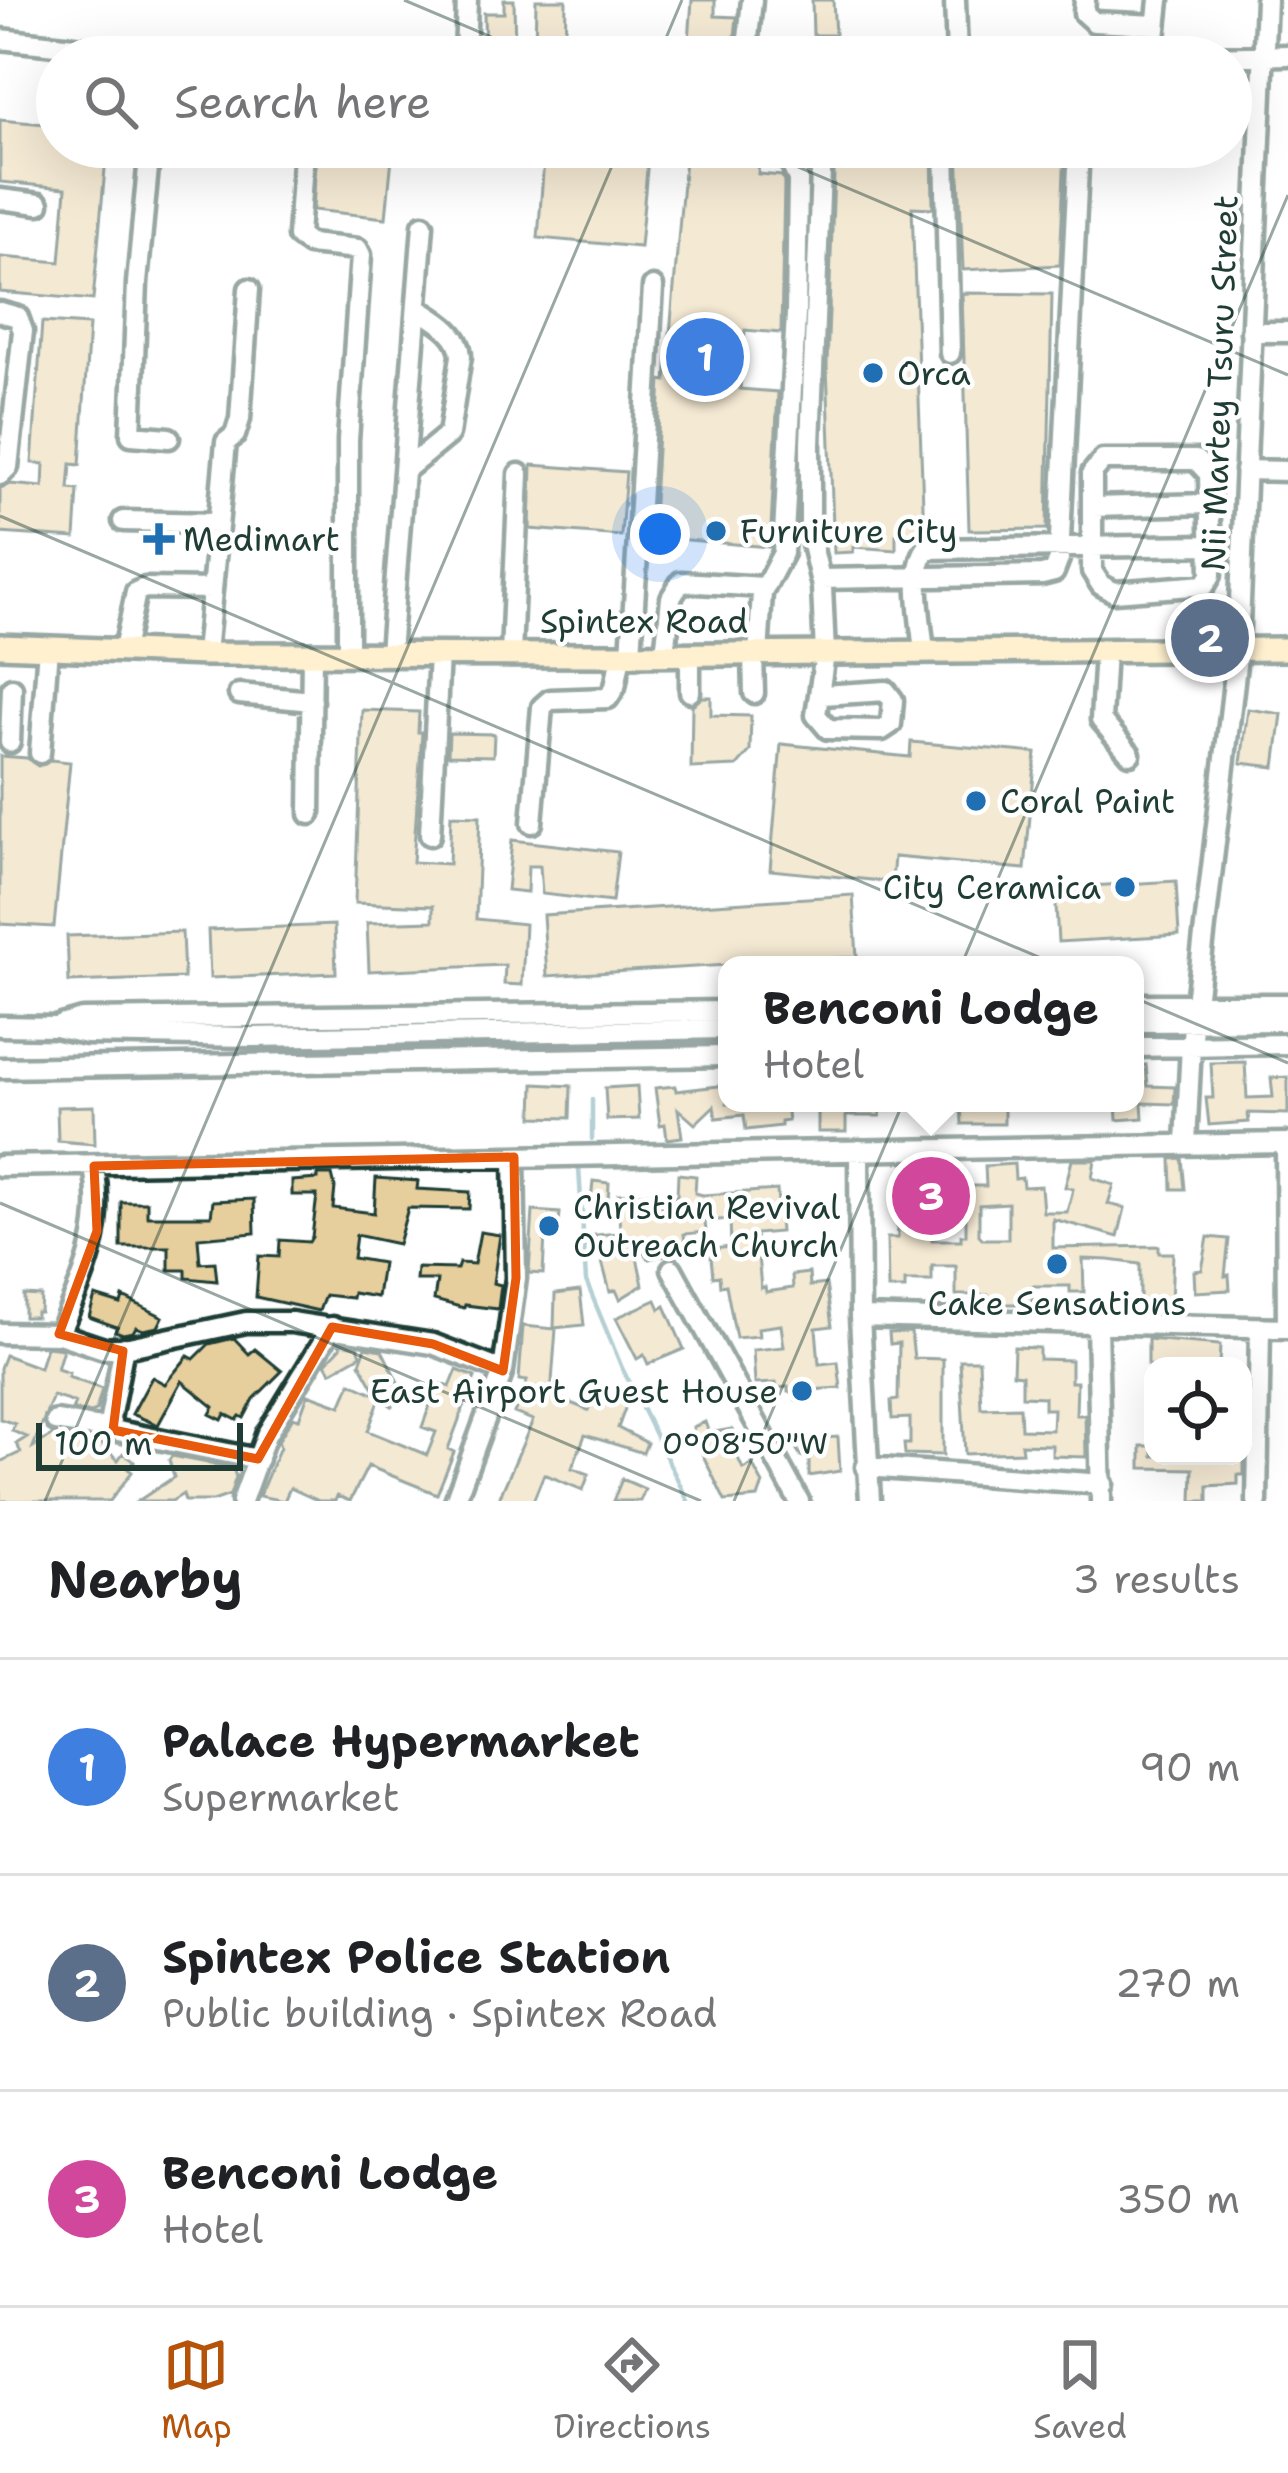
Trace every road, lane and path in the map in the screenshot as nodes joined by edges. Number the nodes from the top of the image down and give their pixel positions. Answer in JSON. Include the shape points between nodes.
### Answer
{"nodes":[{"id":1,"x":467,"y":0,"type":"edge"},
{"id":2,"x":752,"y":0,"type":"edge"},
{"id":3,"x":955,"y":0,"type":"edge"},
{"id":4,"x":1085,"y":0,"type":"edge"},
{"id":5,"x":1159,"y":0,"type":"edge"},
{"id":6,"x":1266,"y":0,"type":"edge"},
{"id":7,"x":1156,"y":25,"type":"junction"},
{"id":8,"x":466,"y":36,"type":"edge"},
{"id":9,"x":748,"y":36,"type":"edge"},
{"id":10,"x":956,"y":36,"type":"edge"},
{"id":11,"x":1155,"y":36,"type":"edge"},
{"id":12,"x":0,"y":39,"type":"edge"},
{"id":13,"x":36,"y":43,"type":"edge"},
{"id":14,"x":1252,"y":55,"type":"edge"},
{"id":15,"x":1262,"y":55,"type":"junction"},
{"id":16,"x":1288,"y":55,"type":"edge"},
{"id":17,"x":148,"y":168,"type":"edge"},
{"id":18,"x":303,"y":168,"type":"edge"},
{"id":19,"x":793,"y":168,"type":"edge"},
{"id":20,"x":821,"y":168,"type":"edge"},
{"id":21,"x":946,"y":168,"type":"edge"},
{"id":22,"x":1078,"y":168,"type":"edge"},
{"id":23,"x":0,"y":200,"type":"edge"},
{"id":24,"x":39,"y":204,"type":"dead end"},
{"id":25,"x":423,"y":225,"type":"dead end"},
{"id":26,"x":652,"y":287,"type":"dead end"},
{"id":27,"x":249,"y":289,"type":"dead end"},
{"id":28,"x":416,"y":308,"type":"junction"},
{"id":29,"x":0,"y":312,"type":"edge"},
{"id":30,"x":1251,"y":332,"type":"junction"},
{"id":31,"x":1288,"y":332,"type":"edge"},
{"id":32,"x":950,"y":353,"type":"dead end"},
{"id":33,"x":169,"y":438,"type":"dead end"},
{"id":34,"x":1245,"y":470,"type":"junction"},
{"id":35,"x":404,"y":471,"type":"junction"},
{"id":36,"x":1288,"y":471,"type":"edge"},
{"id":37,"x":519,"y":474,"type":"dead end"},
{"id":38,"x":0,"y":475,"type":"edge"},
{"id":39,"x":1209,"y":504,"type":"junction"},
{"id":40,"x":1092,"y":507,"type":"junction"},
{"id":41,"x":123,"y":521,"type":"dead end"},
{"id":42,"x":218,"y":523,"type":"junction"},
{"id":43,"x":1210,"y":545,"type":"junction"},
{"id":44,"x":1060,"y":547,"type":"junction"},
{"id":45,"x":1091,"y":547,"type":"junction"},
{"id":46,"x":919,"y":578,"type":"junction"},
{"id":47,"x":820,"y":579,"type":"junction"},
{"id":48,"x":764,"y":587,"type":"junction"},
{"id":49,"x":212,"y":589,"type":"junction"},
{"id":50,"x":0,"y":646,"type":"edge"},
{"id":51,"x":49,"y":647,"type":"junction"},
{"id":52,"x":1238,"y":648,"type":"junction"},
{"id":53,"x":1288,"y":649,"type":"edge"},
{"id":54,"x":124,"y":650,"type":"junction"},
{"id":55,"x":1105,"y":651,"type":"junction"},
{"id":56,"x":206,"y":653,"type":"junction"},
{"id":57,"x":312,"y":653,"type":"junction"},
{"id":58,"x":348,"y":653,"type":"junction"},
{"id":59,"x":390,"y":653,"type":"junction"},
{"id":60,"x":924,"y":653,"type":"junction"},
{"id":61,"x":439,"y":654,"type":"junction"},
{"id":62,"x":511,"y":654,"type":"junction"},
{"id":63,"x":755,"y":654,"type":"junction"},
{"id":64,"x":825,"y":654,"type":"junction"},
{"id":65,"x":626,"y":655,"type":"junction"},
{"id":66,"x":665,"y":655,"type":"junction"},
{"id":67,"x":690,"y":655,"type":"junction"},
{"id":68,"x":13,"y":688,"type":"dead end"},
{"id":69,"x":690,"y":692,"type":"dead end"},
{"id":70,"x":754,"y":693,"type":"dead end"},
{"id":71,"x":239,"y":694,"type":"dead end"},
{"id":72,"x":822,"y":695,"type":"dead end"},
{"id":73,"x":312,"y":701,"type":"junction"},
{"id":74,"x":10,"y":742,"type":"dead end"},
{"id":75,"x":40,"y":753,"type":"dead end"},
{"id":76,"x":1130,"y":754,"type":"dead end"},
{"id":77,"x":310,"y":814,"type":"dead end"},
{"id":78,"x":532,"y":823,"type":"dead end"},
{"id":79,"x":430,"y":835,"type":"dead end"},
{"id":80,"x":1288,"y":1004,"type":"edge"},
{"id":81,"x":1144,"y":1005,"type":"edge"},
{"id":82,"x":718,"y":1011,"type":"edge"},
{"id":83,"x":1195,"y":1012,"type":"junction"},
{"id":84,"x":1144,"y":1020,"type":"edge"},
{"id":85,"x":1288,"y":1021,"type":"edge"},
{"id":86,"x":0,"y":1026,"type":"edge"},
{"id":87,"x":55,"y":1027,"type":"junction"},
{"id":88,"x":718,"y":1029,"type":"edge"},
{"id":89,"x":1288,"y":1044,"type":"edge"},
{"id":90,"x":1191,"y":1045,"type":"junction"},
{"id":91,"x":1144,"y":1046,"type":"edge"},
{"id":92,"x":718,"y":1056,"type":"edge"},
{"id":93,"x":0,"y":1068,"type":"edge"},
{"id":94,"x":1186,"y":1143,"type":"junction"},
{"id":95,"x":1287,"y":1143,"type":"edge"},
{"id":96,"x":859,"y":1150,"type":"junction"},
{"id":97,"x":514,"y":1156,"type":"junction"},
{"id":98,"x":0,"y":1166,"type":"edge"},
{"id":99,"x":94,"y":1166,"type":"junction"},
{"id":100,"x":672,"y":1269,"type":"dead end"},
{"id":101,"x":860,"y":1317,"type":"junction"},
{"id":102,"x":1097,"y":1325,"type":"junction"},
{"id":103,"x":332,"y":1328,"type":"junction"},
{"id":104,"x":1260,"y":1328,"type":"junction"},
{"id":105,"x":1288,"y":1328,"type":"edge"},
{"id":106,"x":59,"y":1334,"type":"junction"},
{"id":107,"x":1,"y":1335,"type":"edge"},
{"id":108,"x":124,"y":1347,"type":"junction"},
{"id":109,"x":503,"y":1370,"type":"junction"},
{"id":110,"x":56,"y":1420,"type":"dead end"},
{"id":111,"x":113,"y":1430,"type":"junction"},
{"id":112,"x":258,"y":1460,"type":"junction"},
{"id":113,"x":866,"y":1467,"type":"junction"},
{"id":114,"x":1102,"y":1492,"type":"edge"},
{"id":115,"x":242,"y":1501,"type":"edge"},
{"id":116,"x":455,"y":1501,"type":"edge"},
{"id":117,"x":799,"y":1501,"type":"edge"},
{"id":118,"x":870,"y":1501,"type":"edge"},
{"id":119,"x":1257,"y":1501,"type":"edge"}],
"edges":[{"from":1,"to":8,"type":"street"},
{"from":2,"to":9,"type":"street"},
{"from":3,"to":10,"type":"street"},
{"from":4,"to":7,"type":"street","via":[[1094,22]]},
{"from":5,"to":7,"type":"street"},
{"from":6,"to":15,"type":"street","name":"Nii Martey Tsuru Street"},
{"from":7,"to":11,"type":"street"},
{"from":12,"to":13,"type":"street"},
{"from":14,"to":15,"type":"street"},
{"from":15,"to":16,"type":"street"},
{"from":15,"to":30,"type":"street","name":"Nii Martey Tsuru Street"},
{"from":17,"to":33,"type":"street","via":[[131,434]]},
{"from":18,"to":58,"type":"street","via":[[298,236],[361,255],[348,440]]},
{"from":19,"to":48,"type":"street","via":[[796,314],[783,553]]},
{"from":20,"to":47,"type":"street","via":[[810,444],[810,536]]},
{"from":21,"to":32,"type":"street"},
{"from":22,"to":44,"type":"street"},
{"from":23,"to":24,"type":"street"},
{"from":25,"to":28,"type":"street"},
{"from":26,"to":65,"type":"street"},
{"from":27,"to":42,"type":"street","via":[[240,419],[226,442]]},
{"from":28,"to":35,"type":"street"},
{"from":28,"to":35,"type":"street","via":[[451,332],[461,356],[449,434]]},
{"from":29,"to":38,"type":"street","via":[[18,317],[22,331],[8,467]]},
{"from":30,"to":31,"type":"street"},
{"from":30,"to":34,"type":"street","name":"Nii Martey Tsuru Street"},
{"from":34,"to":36,"type":"street"},
{"from":34,"to":52,"type":"street","name":"Nii Martey Tsuru Street"},
{"from":35,"to":59,"type":"street"},
{"from":37,"to":62,"type":"street"},
{"from":39,"to":40,"type":"street"},
{"from":39,"to":40,"type":"street","via":[[1209,475],[1196,460],[1103,460],[1092,473]]},
{"from":39,"to":43,"type":"street"},
{"from":40,"to":45,"type":"street"},
{"from":41,"to":42,"type":"street"},
{"from":42,"to":49,"type":"street"},
{"from":43,"to":45,"type":"street"},
{"from":43,"to":45,"type":"street","via":[[1205,585],[1114,592],[1096,579]]},
{"from":44,"to":45,"type":"street"},
{"from":44,"to":46,"type":"street","via":[[1054,572],[1042,575]]},
{"from":44,"to":46,"type":"street","via":[[926,549]]},
{"from":46,"to":47,"type":"street"},
{"from":46,"to":60,"type":"street"},
{"from":47,"to":64,"type":"street"},
{"from":48,"to":63,"type":"street"},
{"from":48,"to":66,"type":"street","via":[[681,582],[671,598]]},
{"from":49,"to":54,"type":"street","via":[[136,592]]},
{"from":49,"to":56,"type":"street"},
{"from":50,"to":51,"type":"main road","name":"Spintex Road"},
{"from":51,"to":54,"type":"main road","name":"Spintex Road"},
{"from":51,"to":75,"type":"street"},
{"from":52,"to":53,"type":"main road","name":"Spintex Road"},
{"from":52,"to":55,"type":"main road","name":"Spintex Road"},
{"from":52,"to":83,"type":"street","name":"Nii Martey Tsuru Street"},
{"from":54,"to":56,"type":"main road","name":"Spintex Road"},
{"from":55,"to":60,"type":"main road","name":"Spintex Road"},
{"from":55,"to":76,"type":"street","via":[[1101,721]]},
{"from":56,"to":57,"type":"main road","name":"Spintex Road"},
{"from":57,"to":58,"type":"main road","name":"Spintex Road"},
{"from":57,"to":73,"type":"street"},
{"from":58,"to":59,"type":"main road","name":"Spintex Road"},
{"from":59,"to":61,"type":"main road","name":"Spintex Road"},
{"from":60,"to":64,"type":"main road","name":"Spintex Road"},
{"from":61,"to":62,"type":"main road","name":"Spintex Road"},
{"from":61,"to":79,"type":"street"},
{"from":62,"to":65,"type":"main road","name":"Spintex Road"},
{"from":63,"to":64,"type":"main road","name":"Spintex Road"},
{"from":63,"to":67,"type":"main road","name":"Spintex Road"},
{"from":63,"to":70,"type":"street"},
{"from":64,"to":72,"type":"street"},
{"from":65,"to":66,"type":"main road","name":"Spintex Road"},
{"from":65,"to":78,"type":"street","via":[[608,698],[542,706]]},
{"from":66,"to":67,"type":"main road","name":"Spintex Road"},
{"from":67,"to":69,"type":"street"},
{"from":68,"to":74,"type":"street"},
{"from":71,"to":73,"type":"street"},
{"from":73,"to":77,"type":"street"},
{"from":80,"to":83,"type":"street"},
{"from":81,"to":83,"type":"street"},
{"from":82,"to":87,"type":"street","via":[[82,1019]]},
{"from":83,"to":84,"type":"street"},
{"from":83,"to":85,"type":"street"},
{"from":83,"to":90,"type":"street","name":"Nii Martey Tsuru Street"},
{"from":86,"to":87,"type":"street"},
{"from":87,"to":88,"type":"street","via":[[251,1036]]},
{"from":89,"to":90,"type":"street"},
{"from":90,"to":91,"type":"street"},
{"from":90,"to":94,"type":"street","name":"Nii Martey Tsuru Street"},
{"from":92,"to":93,"type":"street"},
{"from":94,"to":95,"type":"street"},
{"from":94,"to":96,"type":"street"},
{"from":95,"to":105,"type":"street"},
{"from":96,"to":97,"type":"street"},
{"from":96,"to":101,"type":"street"},
{"from":97,"to":99,"type":"street"},
{"from":97,"to":109,"type":"street","via":[[516,1278]]},
{"from":98,"to":99,"type":"street"},
{"from":99,"to":106,"type":"street","via":[[97,1231]]},
{"from":100,"to":117,"type":"street"},
{"from":101,"to":102,"type":"street"},
{"from":101,"to":113,"type":"street"},
{"from":102,"to":104,"type":"street"},
{"from":102,"to":114,"type":"street"},
{"from":103,"to":108,"type":"street","via":[[246,1322]]},
{"from":103,"to":109,"type":"street","via":[[433,1344]]},
{"from":103,"to":112,"type":"street"},
{"from":104,"to":105,"type":"street"},
{"from":104,"to":119,"type":"street"},
{"from":106,"to":107,"type":"street"},
{"from":106,"to":108,"type":"street","via":[[91,1347]]},
{"from":108,"to":111,"type":"street"},
{"from":109,"to":116,"type":"street"},
{"from":110,"to":111,"type":"street"},
{"from":111,"to":112,"type":"street"},
{"from":112,"to":115,"type":"street"},
{"from":113,"to":114,"type":"street"},
{"from":113,"to":118,"type":"street"}]}
